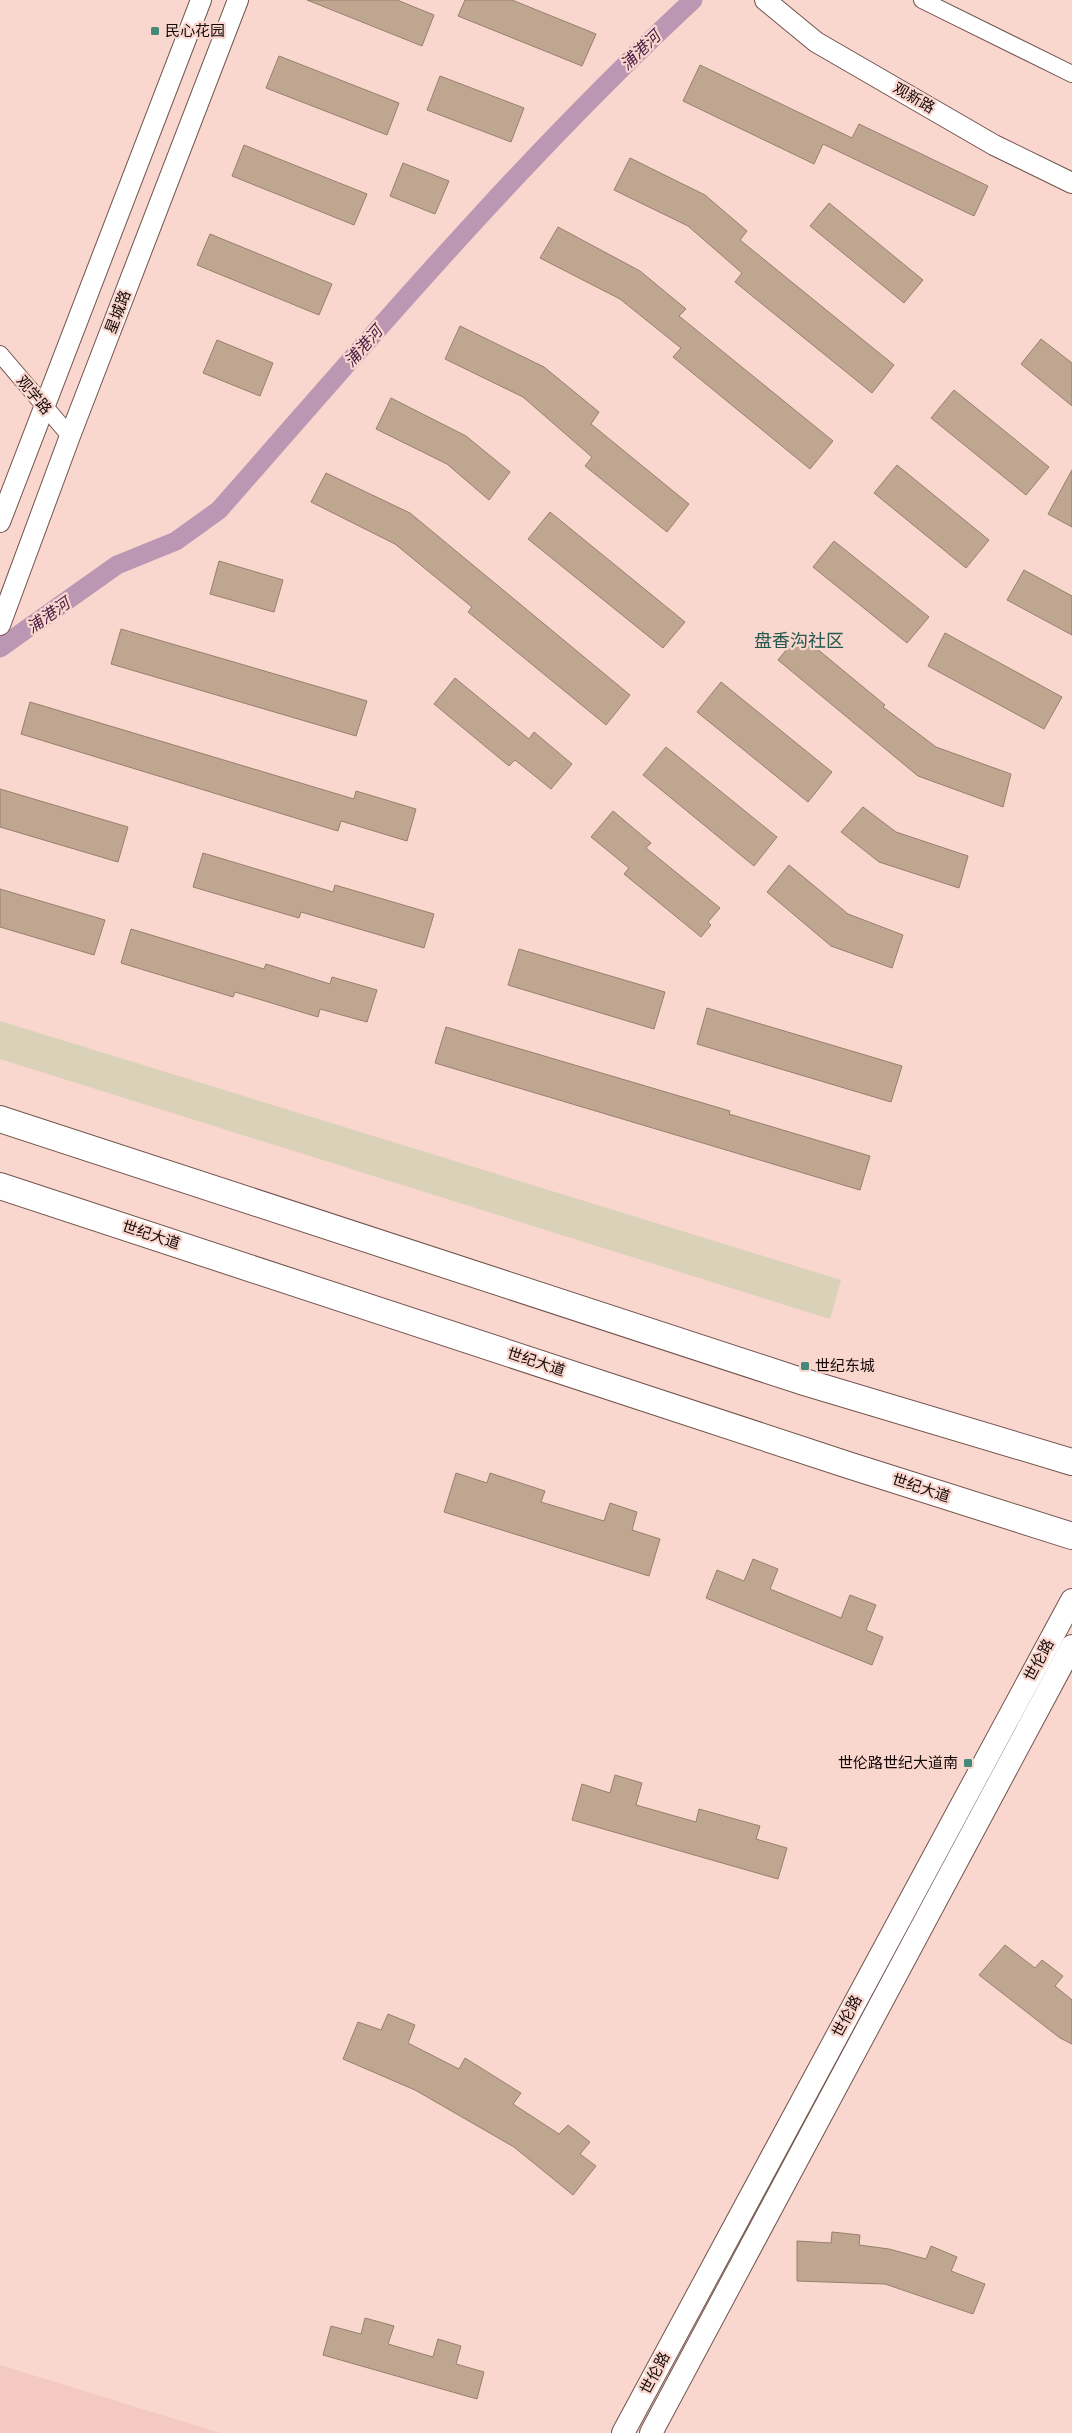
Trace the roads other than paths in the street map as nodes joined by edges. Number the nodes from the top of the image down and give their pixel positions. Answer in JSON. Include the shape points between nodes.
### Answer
{"nodes":[{"id":1,"x":202,"y":0,"type":"edge"},
{"id":2,"x":238,"y":0,"type":"edge"},
{"id":3,"x":765,"y":0,"type":"edge"},
{"id":4,"x":922,"y":0,"type":"edge"},
{"id":5,"x":1072,"y":74,"type":"edge"},
{"id":6,"x":1072,"y":183,"type":"edge"},
{"id":7,"x":0,"y":354,"type":"edge"},
{"id":8,"x":44,"y":408,"type":"junction"},
{"id":9,"x":70,"y":436,"type":"junction"},
{"id":10,"x":0,"y":522,"type":"edge"},
{"id":11,"x":0,"y":626,"type":"edge"},
{"id":12,"x":0,"y":1119,"type":"edge"},
{"id":13,"x":0,"y":1186,"type":"edge"},
{"id":14,"x":1072,"y":1462,"type":"edge"},
{"id":15,"x":1072,"y":1536,"type":"edge"},
{"id":16,"x":1072,"y":1600,"type":"edge"},
{"id":17,"x":1072,"y":1646,"type":"edge"},
{"id":18,"x":623,"y":2433,"type":"edge"},
{"id":19,"x":651,"y":2433,"type":"edge"}],
"edges":[{"from":1,"to":8,"type":"street"},
{"from":2,"to":9,"type":"street","name":"星城路"},
{"from":3,"to":6,"type":"street","name":"观新路","via":[[816,42],[994,145]]},
{"from":4,"to":5,"type":"street"},
{"from":7,"to":8,"type":"street","name":"观学路"},
{"from":8,"to":9,"type":"street","name":"观学路"},
{"from":8,"to":10,"type":"street"},
{"from":9,"to":11,"type":"street","name":"星城路"},
{"from":12,"to":14,"type":"main road","via":[[791,1378]]},
{"from":13,"to":15,"type":"main road","name":"世纪大道"},
{"from":16,"to":18,"type":"main road","name":"世伦路"},
{"from":17,"to":19,"type":"main road","name":"世伦路"}]}
